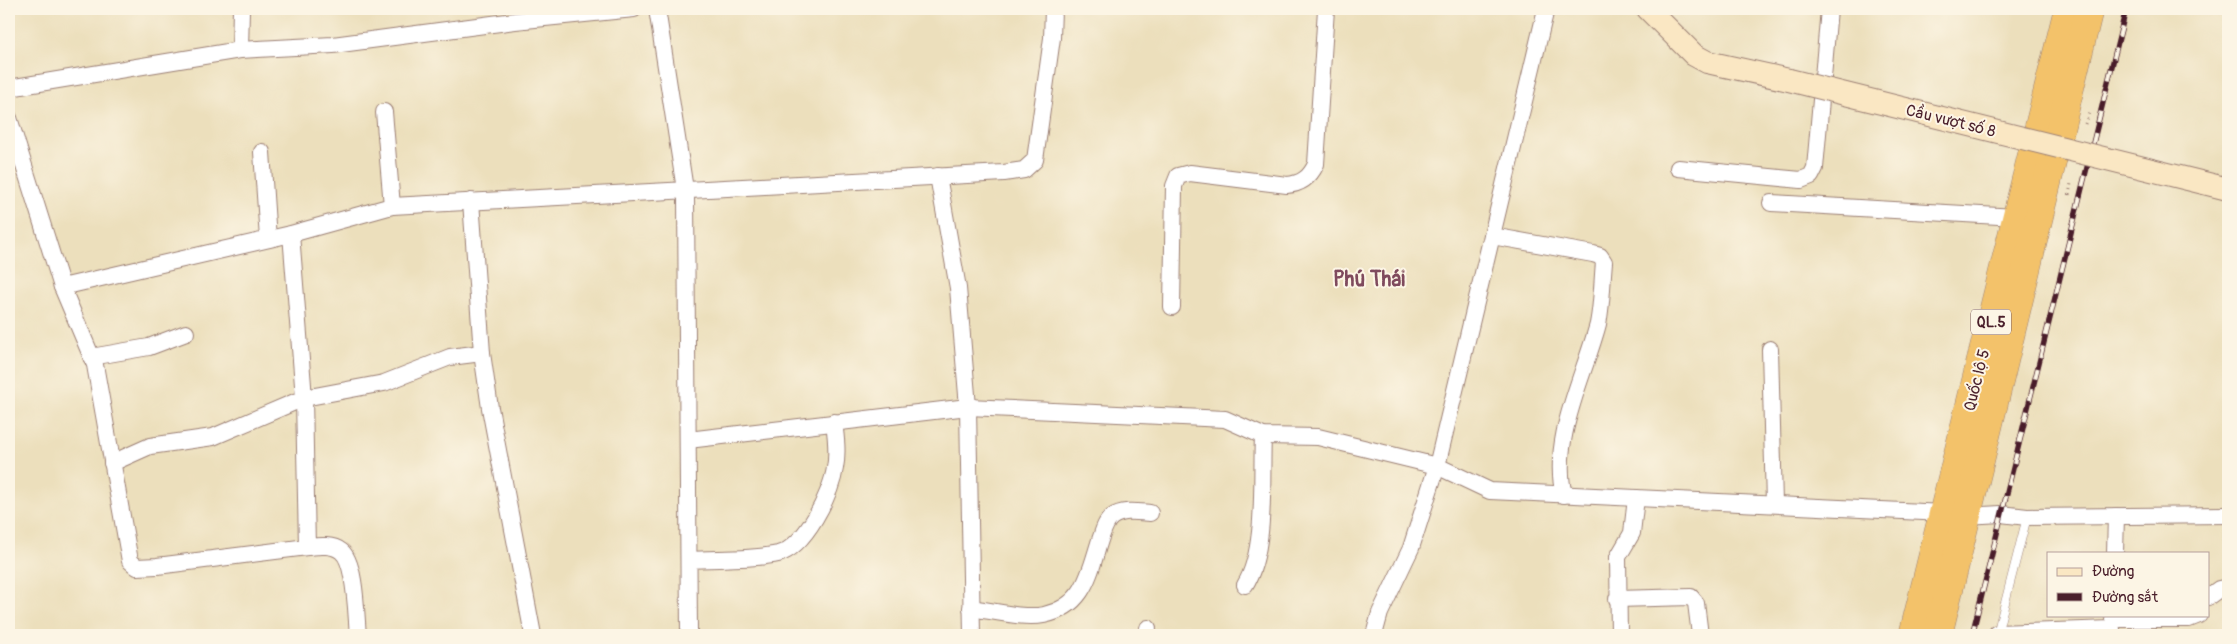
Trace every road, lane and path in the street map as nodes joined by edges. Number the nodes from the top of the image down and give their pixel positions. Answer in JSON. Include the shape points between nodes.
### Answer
{"nodes":[{"id":1,"x":241,"y":9,"type":"edge"},
{"id":2,"x":634,"y":9,"type":"edge"},
{"id":3,"x":657,"y":9,"type":"edge"},
{"id":4,"x":1053,"y":9,"type":"edge"},
{"id":5,"x":1326,"y":9,"type":"edge"},
{"id":6,"x":1546,"y":9,"type":"edge"},
{"id":7,"x":1648,"y":9,"type":"edge"},
{"id":8,"x":1676,"y":9,"type":"edge"},
{"id":9,"x":1829,"y":9,"type":"edge"},
{"id":10,"x":2068,"y":9,"type":"edge"},
{"id":11,"x":2089,"y":9,"type":"edge"},
{"id":12,"x":553,"y":13,"type":"edge"},
{"id":13,"x":1680,"y":40,"type":"junction"},
{"id":14,"x":240,"y":50,"type":"junction"},
{"id":15,"x":9,"y":88,"type":"edge"},
{"id":16,"x":384,"y":112,"type":"dead end"},
{"id":17,"x":9,"y":118,"type":"edge"},
{"id":18,"x":262,"y":152,"type":"dead end"},
{"id":19,"x":1678,"y":168,"type":"dead end"},
{"id":20,"x":938,"y":176,"type":"junction"},
{"id":21,"x":2228,"y":188,"type":"edge"},
{"id":22,"x":684,"y":189,"type":"junction"},
{"id":23,"x":472,"y":201,"type":"junction"},
{"id":24,"x":1771,"y":203,"type":"dead end"},
{"id":25,"x":392,"y":206,"type":"junction"},
{"id":26,"x":2016,"y":217,"type":"junction"},
{"id":27,"x":291,"y":234,"type":"junction"},
{"id":28,"x":1492,"y":236,"type":"junction"},
{"id":29,"x":268,"y":239,"type":"junction"},
{"id":30,"x":62,"y":287,"type":"junction"},
{"id":31,"x":1172,"y":307,"type":"dead end"},
{"id":32,"x":186,"y":333,"type":"dead end"},
{"id":33,"x":1770,"y":349,"type":"dead end"},
{"id":34,"x":482,"y":353,"type":"junction"},
{"id":35,"x":92,"y":357,"type":"junction"},
{"id":36,"x":304,"y":398,"type":"junction"},
{"id":37,"x":968,"y":407,"type":"junction"},
{"id":38,"x":834,"y":422,"type":"junction"},
{"id":39,"x":1262,"y":436,"type":"junction"},
{"id":40,"x":688,"y":440,"type":"junction"},
{"id":41,"x":112,"y":463,"type":"junction"},
{"id":42,"x":1437,"y":466,"type":"junction"},
{"id":43,"x":1564,"y":495,"type":"junction"},
{"id":44,"x":1636,"y":498,"type":"junction"},
{"id":45,"x":1774,"y":504,"type":"junction"},
{"id":46,"x":1150,"y":513,"type":"dead end"},
{"id":47,"x":1955,"y":515,"type":"junction"},
{"id":48,"x":2228,"y":515,"type":"edge"},
{"id":49,"x":2116,"y":516,"type":"junction"},
{"id":50,"x":2026,"y":517,"type":"junction"},
{"id":51,"x":307,"y":547,"type":"junction"},
{"id":52,"x":2115,"y":552,"type":"edge"},
{"id":53,"x":689,"y":560,"type":"junction"},
{"id":54,"x":1245,"y":585,"type":"dead end"},
{"id":55,"x":2228,"y":587,"type":"edge"},
{"id":56,"x":2210,"y":596,"type":"edge"},
{"id":57,"x":1617,"y":599,"type":"junction"},
{"id":58,"x":972,"y":608,"type":"junction"},
{"id":59,"x":2196,"y":616,"type":"edge"},
{"id":60,"x":2112,"y":625,"type":"edge"},
{"id":61,"x":1996,"y":634,"type":"edge"},
{"id":62,"x":358,"y":635,"type":"edge"},
{"id":63,"x":533,"y":635,"type":"edge"},
{"id":64,"x":689,"y":635,"type":"edge"},
{"id":65,"x":972,"y":635,"type":"edge"},
{"id":66,"x":1374,"y":635,"type":"edge"},
{"id":67,"x":1619,"y":635,"type":"edge"},
{"id":68,"x":1700,"y":635,"type":"edge"},
{"id":69,"x":1913,"y":635,"type":"edge"},
{"id":70,"x":1938,"y":635,"type":"edge"}],
"edges":[{"from":1,"to":14,"type":"street"},
{"from":2,"to":12,"type":"street"},
{"from":3,"to":22,"type":"street"},
{"from":4,"to":20,"type":"street","via":[[1035,160],[1024,170]]},
{"from":5,"to":31,"type":"street","via":[[1316,164],[1311,174],[1297,184],[1287,185],[1190,173],[1178,176],[1174,186]]},
{"from":6,"to":28,"type":"street"},
{"from":7,"to":13,"type":"main road","name":"Cầu vượt số 8"},
{"from":8,"to":13,"type":"main road"},
{"from":9,"to":19,"type":"street","via":[[1815,168],[1811,176],[1801,180]]},
{"from":10,"to":26,"type":"highway","name":"Quốc lộ 5","number":"QL.5"},
{"from":11,"to":47,"type":"highway","name":"Quốc lộ 5","number":"QL.5"},
{"from":12,"to":14,"type":"street","via":[[333,45]]},
{"from":13,"to":21,"type":"main road","name":"Cầu vượt số 8","bridge":true,"via":[[1694,55],[1707,62]]},
{"from":14,"to":15,"type":"street"},
{"from":16,"to":25,"type":"street"},
{"from":17,"to":30,"type":"street"},
{"from":18,"to":29,"type":"street"},
{"from":20,"to":22,"type":"street"},
{"from":20,"to":37,"type":"street","via":[[958,288]]},
{"from":22,"to":23,"type":"street"},
{"from":22,"to":40,"type":"street"},
{"from":23,"to":25,"type":"street"},
{"from":23,"to":34,"type":"street"},
{"from":24,"to":26,"type":"street"},
{"from":25,"to":27,"type":"street"},
{"from":26,"to":47,"type":"highway","name":"Quốc lộ 5","number":"QL.5"},
{"from":27,"to":29,"type":"street"},
{"from":27,"to":36,"type":"street"},
{"from":28,"to":42,"type":"street"},
{"from":28,"to":43,"type":"street","via":[[1594,254],[1604,262],[1598,323],[1560,450]]},
{"from":29,"to":30,"type":"street"},
{"from":30,"to":35,"type":"street"},
{"from":32,"to":35,"type":"street","via":[[149,347]]},
{"from":33,"to":45,"type":"street"},
{"from":34,"to":36,"type":"street","via":[[450,357],[384,383]]},
{"from":34,"to":63,"type":"street"},
{"from":35,"to":41,"type":"street"},
{"from":36,"to":41,"type":"street","via":[[213,437],[150,446]]},
{"from":36,"to":51,"type":"street"},
{"from":37,"to":38,"type":"street"},
{"from":37,"to":39,"type":"street","via":[[1225,419]]},
{"from":37,"to":58,"type":"street"},
{"from":38,"to":40,"type":"street"},
{"from":38,"to":53,"type":"street","via":[[836,457],[831,483],[797,544],[778,554]]},
{"from":39,"to":42,"type":"street","via":[[1318,437]]},
{"from":39,"to":54,"type":"street","via":[[1258,550]]},
{"from":40,"to":53,"type":"street"},
{"from":41,"to":51,"type":"street","via":[[130,561],[137,567]]},
{"from":42,"to":43,"type":"street","via":[[1490,491]]},
{"from":42,"to":66,"type":"street","via":[[1411,548],[1380,613]]},
{"from":43,"to":44,"type":"street"},
{"from":44,"to":45,"type":"street"},
{"from":44,"to":57,"type":"street","via":[[1632,533],[1618,557]]},
{"from":45,"to":47,"type":"street"},
{"from":46,"to":58,"type":"street","via":[[1130,511],[1112,517],[1104,529],[1085,586],[1068,605],[1051,613],[1032,616]]},
{"from":47,"to":50,"type":"street"},
{"from":47,"to":69,"type":"highway","name":"Quốc lộ 5","number":"QL.5"},
{"from":47,"to":70,"type":"highway","name":"Quốc lộ 5","number":"QL.5"},
{"from":48,"to":49,"type":"street"},
{"from":49,"to":50,"type":"street"},
{"from":49,"to":52,"type":"street"},
{"from":50,"to":61,"type":"lane"},
{"from":51,"to":62,"type":"street","via":[[332,547],[348,558]]},
{"from":53,"to":64,"type":"street"},
{"from":55,"to":56,"type":"street"},
{"from":57,"to":67,"type":"street"},
{"from":57,"to":68,"type":"street","via":[[1691,597],[1696,603]]},
{"from":58,"to":65,"type":"street"},
{"from":59,"to":60,"type":"street"},
{"from":60,"to":61,"type":"street"}]}
